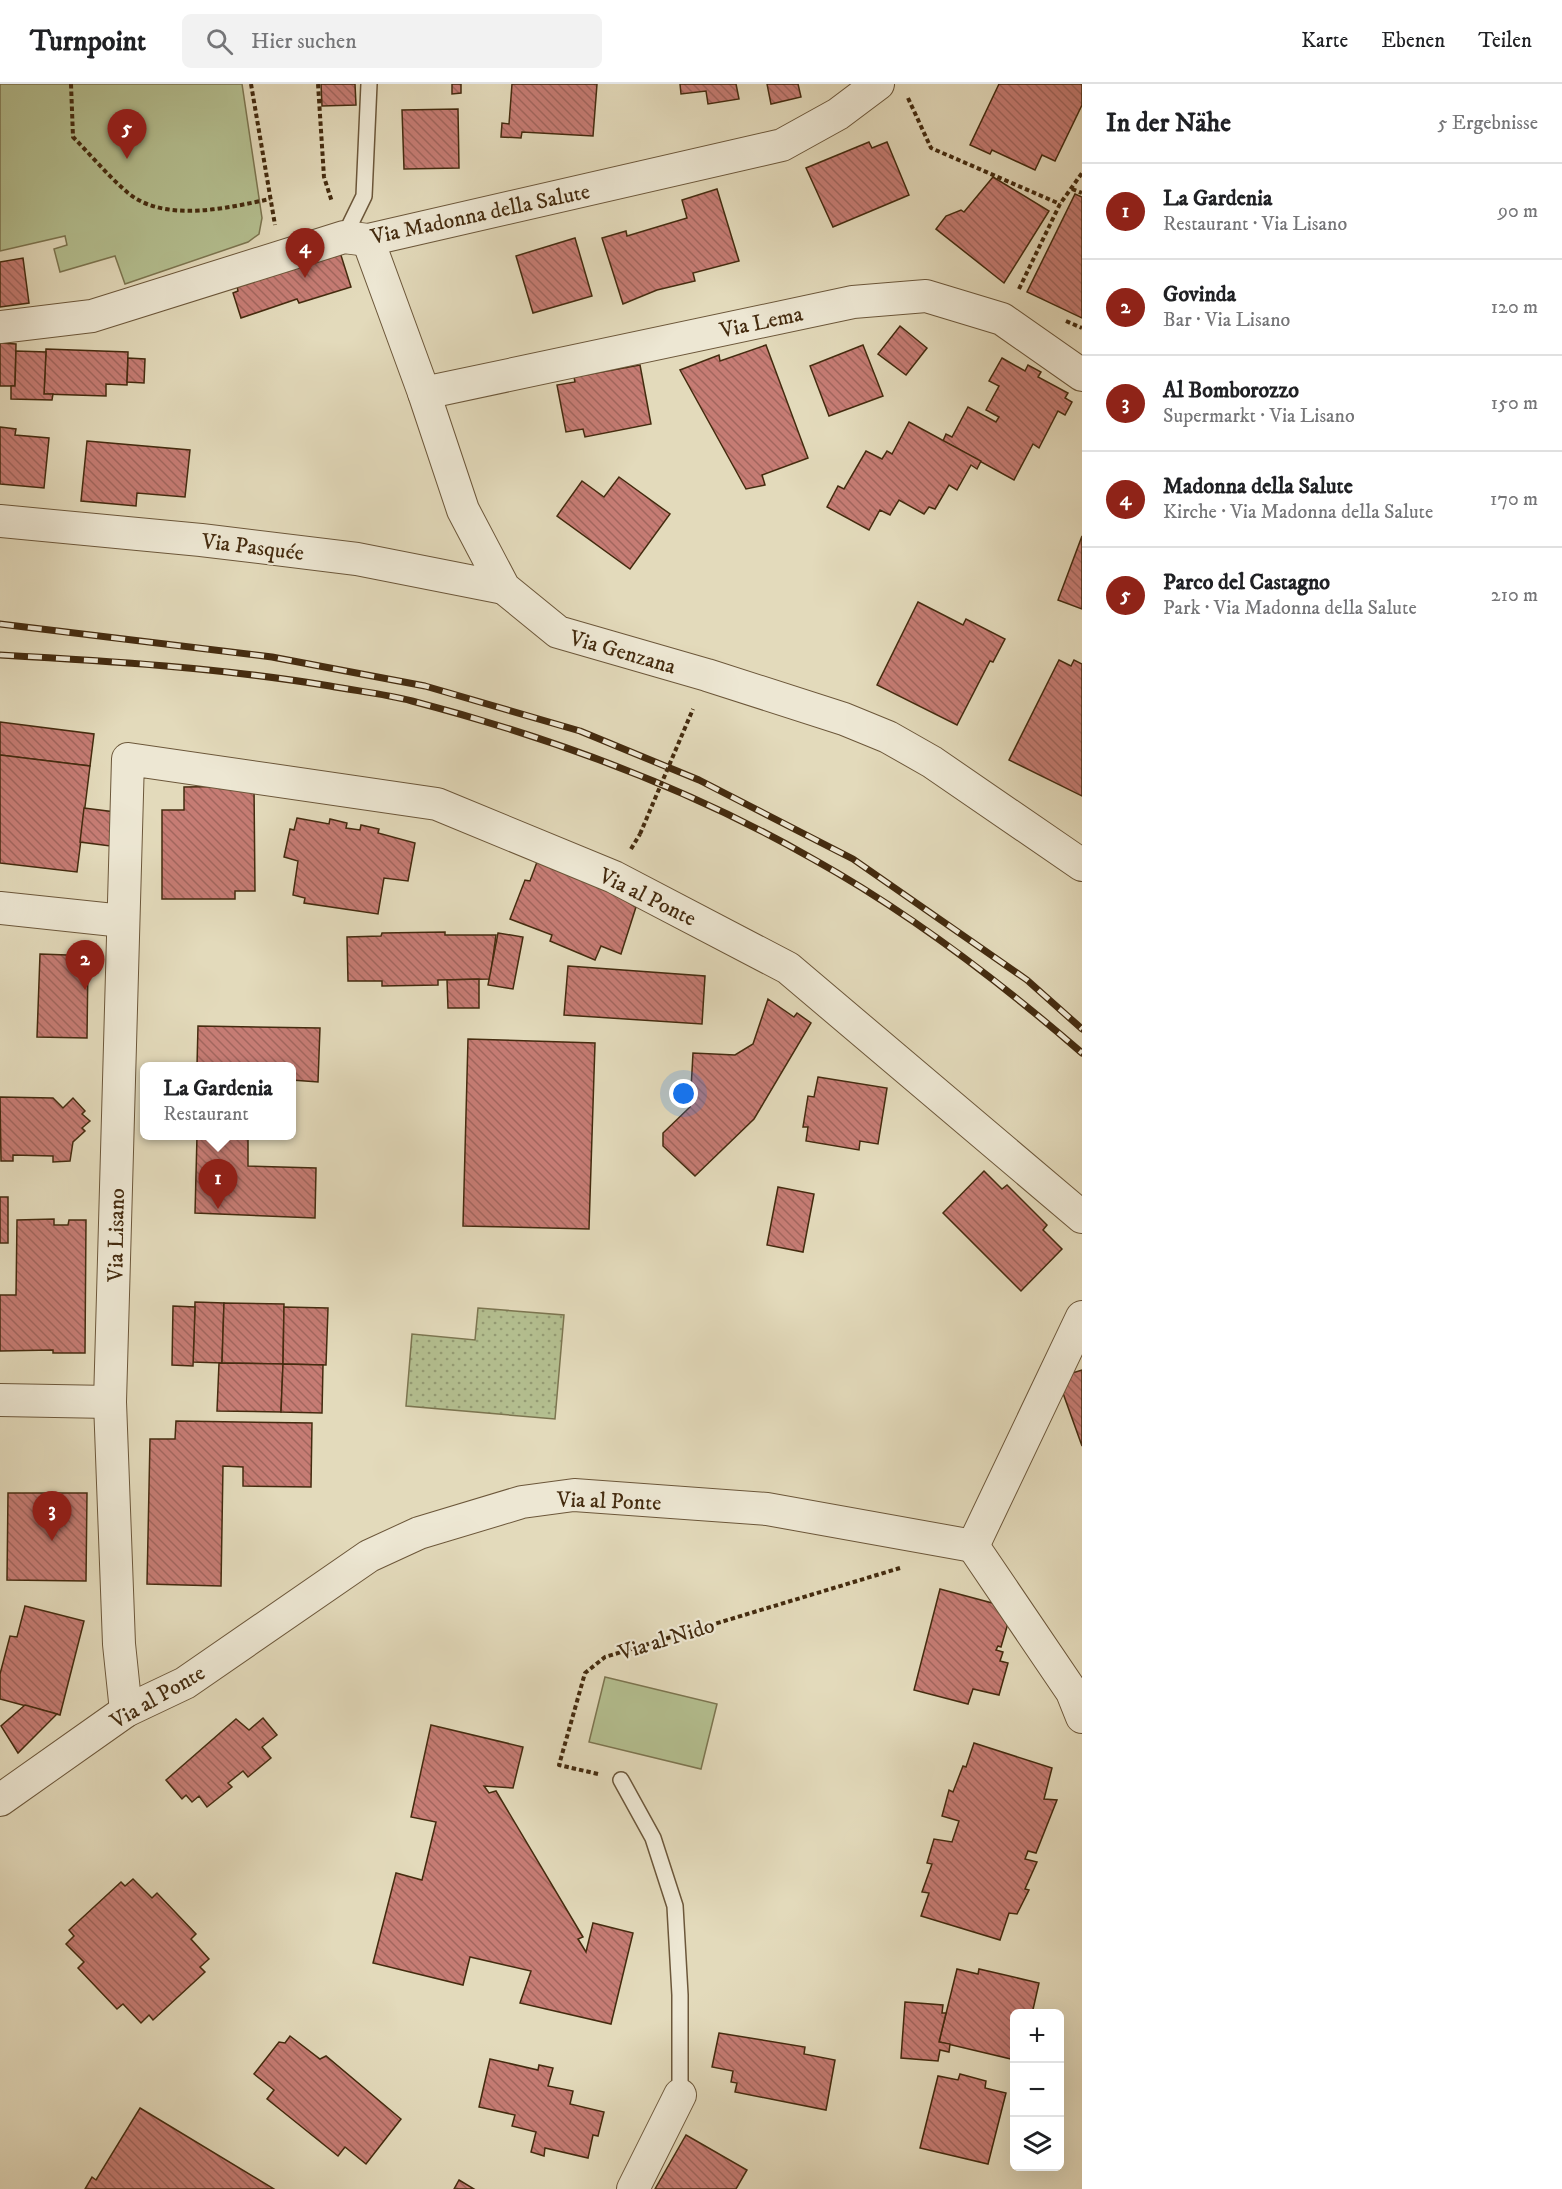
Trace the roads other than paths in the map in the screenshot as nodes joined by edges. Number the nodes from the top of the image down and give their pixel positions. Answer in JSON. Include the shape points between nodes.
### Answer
{"nodes":[{"id":1,"x":369,"y":84,"type":"edge"},
{"id":2,"x":892,"y":89,"type":"edge"},
{"id":3,"x":356,"y":238,"type":"junction"},
{"id":4,"x":0,"y":327,"type":"edge"},
{"id":5,"x":1082,"y":375,"type":"edge"},
{"id":6,"x":424,"y":393,"type":"junction"},
{"id":7,"x":0,"y":521,"type":"edge"},
{"id":8,"x":504,"y":588,"type":"junction"},
{"id":9,"x":128,"y":759,"type":"joint"},
{"id":10,"x":1082,"y":865,"type":"edge"},
{"id":11,"x":0,"y":908,"type":"edge"},
{"id":12,"x":123,"y":921,"type":"junction"},
{"id":13,"x":1082,"y":1216,"type":"edge"},
{"id":14,"x":1082,"y":1317,"type":"edge"},
{"id":15,"x":0,"y":1400,"type":"edge"},
{"id":16,"x":110,"y":1402,"type":"junction"},
{"id":17,"x":973,"y":1546,"type":"junction"},
{"id":18,"x":126,"y":1711,"type":"junction"},
{"id":19,"x":1082,"y":1717,"type":"edge"},
{"id":20,"x":621,"y":1780,"type":"road end"},
{"id":21,"x":0,"y":1800,"type":"edge"},
{"id":22,"x":680,"y":2095,"type":"joint"},
{"id":23,"x":633,"y":2189,"type":"edge"}],
"edges":[{"from":1,"to":3,"type":"lane","via":[[364,196]]},
{"from":2,"to":3,"type":"street","name":"Via Madonna della Salute","via":[[782,145]]},
{"from":3,"to":4,"type":"street","name":"Via Madonna della Salute","via":[[92,316]]},
{"from":3,"to":6,"type":"street","name":"Via Genzana"},
{"from":5,"to":6,"type":"street","name":"Via Lema","via":[[1002,319],[926,296],[853,302]]},
{"from":6,"to":8,"type":"street","name":"Via Genzana","via":[[463,510]]},
{"from":7,"to":8,"type":"street","name":"Via Pasquée","via":[[357,559]]},
{"from":8,"to":10,"type":"street","name":"Via Genzana","via":[[558,632],[707,675],[888,737],[932,762]]},
{"from":9,"to":12,"type":"street","name":"Via Lisano"},
{"from":9,"to":13,"type":"street","name":"Via al Ponte","via":[[437,804],[614,877],[788,968]]},
{"from":11,"to":12,"type":"street"},
{"from":12,"to":16,"type":"street","name":"Via Lisano"},
{"from":14,"to":17,"type":"street"},
{"from":15,"to":16,"type":"street"},
{"from":16,"to":18,"type":"street","name":"Via Lisano","via":[[119,1644]]},
{"from":17,"to":18,"type":"street","name":"Via al Ponte","via":[[767,1509],[574,1495],[522,1502],[419,1533],[369,1556],[185,1683]]},
{"from":17,"to":19,"type":"street","via":[[1072,1692]]},
{"from":18,"to":21,"type":"street","name":"Via al Ponte"},
{"from":20,"to":22,"type":"lane","via":[[653,1838],[675,1906]]},
{"from":22,"to":23,"type":"street"}]}
